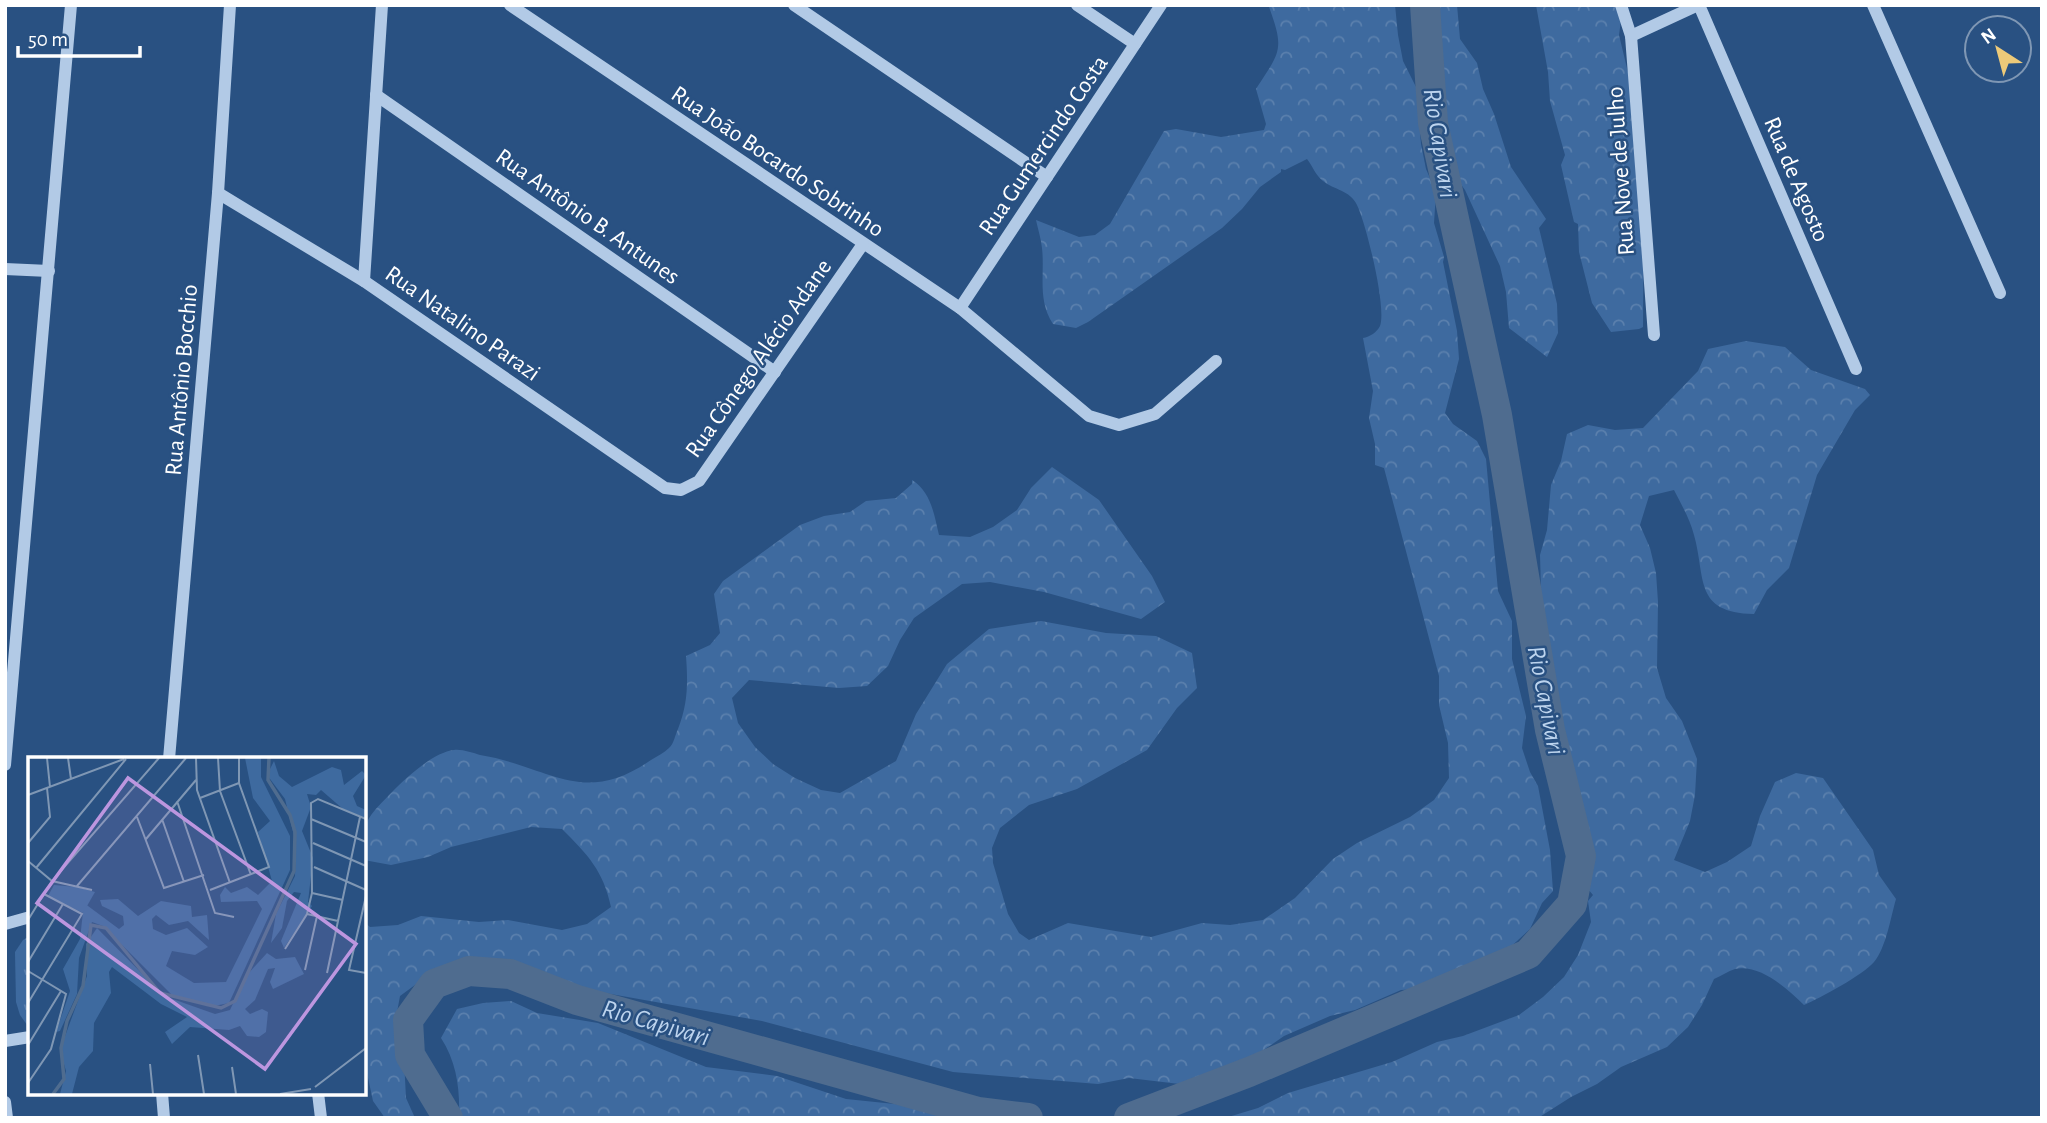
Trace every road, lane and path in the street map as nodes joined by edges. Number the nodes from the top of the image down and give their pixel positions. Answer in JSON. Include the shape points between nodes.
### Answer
{"nodes":[{"id":1,"x":71,"y":5,"type":"edge"},
{"id":2,"x":230,"y":5,"type":"edge"},
{"id":3,"x":382,"y":5,"type":"edge"},
{"id":4,"x":510,"y":5,"type":"edge"},
{"id":5,"x":794,"y":5,"type":"edge"},
{"id":6,"x":1077,"y":5,"type":"edge"},
{"id":7,"x":1161,"y":5,"type":"edge"},
{"id":8,"x":1622,"y":5,"type":"edge"},
{"id":9,"x":1698,"y":5,"type":"edge"},
{"id":10,"x":1873,"y":5,"type":"edge"},
{"id":11,"x":1630,"y":36,"type":"junction"},
{"id":12,"x":1135,"y":44,"type":"junction"},
{"id":13,"x":376,"y":96,"type":"junction"},
{"id":14,"x":1047,"y":177,"type":"junction"},
{"id":15,"x":218,"y":193,"type":"junction"},
{"id":16,"x":863,"y":244,"type":"junction"},
{"id":17,"x":5,"y":269,"type":"edge"},
{"id":18,"x":49,"y":271,"type":"junction"},
{"id":19,"x":364,"y":281,"type":"junction"},
{"id":20,"x":2000,"y":293,"type":"dead end"},
{"id":21,"x":960,"y":308,"type":"junction"},
{"id":22,"x":1654,"y":335,"type":"dead end"},
{"id":23,"x":1216,"y":362,"type":"dead end"},
{"id":24,"x":1856,"y":369,"type":"dead end"},
{"id":25,"x":775,"y":372,"type":"junction"},
{"id":26,"x":681,"y":490,"type":"joint"},
{"id":27,"x":169,"y":757,"type":"edge"},
{"id":28,"x":5,"y":765,"type":"edge"},
{"id":29,"x":28,"y":918,"type":"edge"},
{"id":30,"x":5,"y":924,"type":"edge"},
{"id":31,"x":28,"y":1037,"type":"edge"},
{"id":32,"x":5,"y":1041,"type":"edge"},
{"id":33,"x":162,"y":1095,"type":"edge"},
{"id":34,"x":318,"y":1095,"type":"edge"},
{"id":35,"x":5,"y":1103,"type":"edge"},
{"id":36,"x":7,"y":1118,"type":"edge"},
{"id":37,"x":164,"y":1118,"type":"edge"},
{"id":38,"x":321,"y":1118,"type":"edge"}],
"edges":[{"from":1,"to":18,"type":"street"},
{"from":2,"to":15,"type":"street","name":"Rua Antônio Bocchio"},
{"from":3,"to":13,"type":"street"},
{"from":4,"to":16,"type":"street","name":"Rua João Bocardo Sobrinho"},
{"from":5,"to":14,"type":"street"},
{"from":6,"to":12,"type":"street"},
{"from":7,"to":12,"type":"street","name":"Rua Gumercindo Costa"},
{"from":8,"to":11,"type":"street","name":"Rua Nove de Julho"},
{"from":9,"to":11,"type":"street"},
{"from":9,"to":24,"type":"street","name":"Rua de Agosto"},
{"from":10,"to":20,"type":"street"},
{"from":11,"to":22,"type":"street","name":"Rua Nove de Julho"},
{"from":12,"to":14,"type":"street","name":"Rua Gumercindo Costa"},
{"from":13,"to":19,"type":"street"},
{"from":13,"to":25,"type":"street","name":"Rua Antônio B. Antunes"},
{"from":14,"to":21,"type":"street","name":"Rua Gumercindo Costa"},
{"from":15,"to":19,"type":"street","name":"Rua Natalino Parazi"},
{"from":15,"to":27,"type":"street","name":"Rua Antônio Bocchio"},
{"from":16,"to":21,"type":"street","name":"Rua João Bocardo Sobrinho"},
{"from":16,"to":25,"type":"street","name":"Rua Cônego Alécio Adane"},
{"from":17,"to":18,"type":"street"},
{"from":18,"to":28,"type":"street"},
{"from":19,"to":26,"type":"street","name":"Rua Natalino Parazi","via":[[665,488]]},
{"from":21,"to":23,"type":"street","name":"Rua João Bocardo Sobrinho","via":[[1089,416],[1119,425],[1155,414]]},
{"from":25,"to":26,"type":"street","name":"Rua Cônego Alécio Adane","via":[[699,481]]},
{"from":29,"to":30,"type":"street"},
{"from":31,"to":32,"type":"street"},
{"from":33,"to":37,"type":"street"},
{"from":34,"to":38,"type":"street"},
{"from":35,"to":36,"type":"street"}]}
